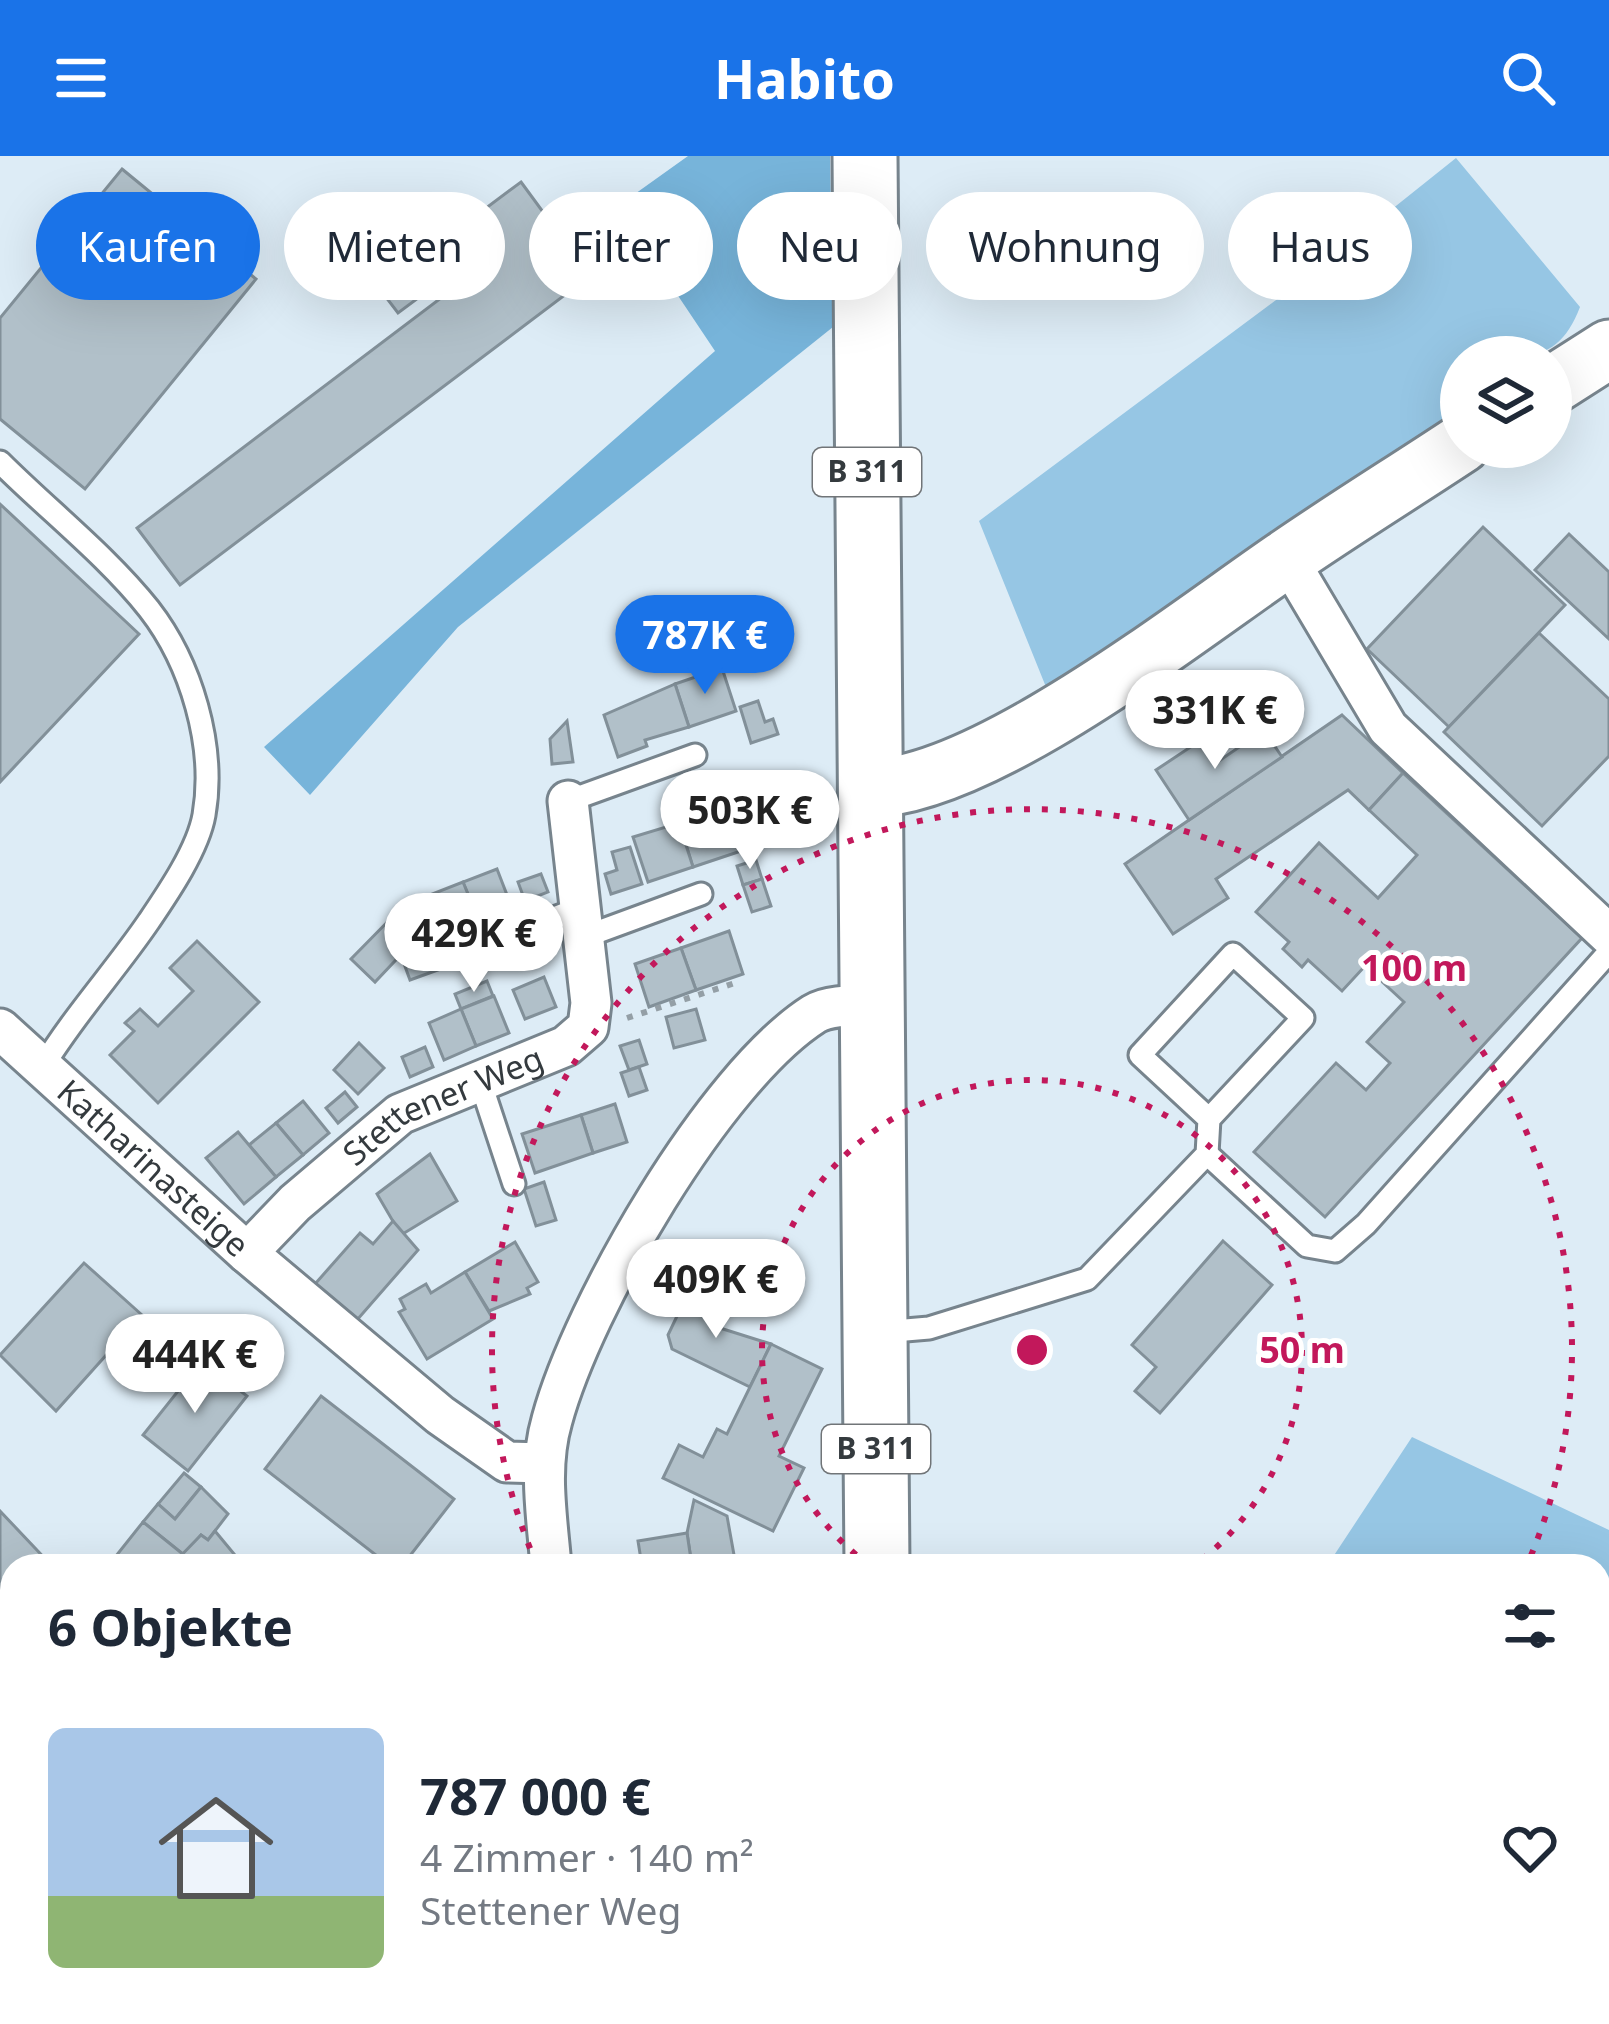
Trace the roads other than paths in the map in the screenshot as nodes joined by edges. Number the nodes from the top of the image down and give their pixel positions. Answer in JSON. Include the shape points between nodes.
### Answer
{"nodes":[{"id":1,"x":865,"y":156,"type":"edge"},
{"id":2,"x":1609,"y":349,"type":"edge"},
{"id":3,"x":1572,"y":373,"type":"edge"},
{"id":4,"x":1440,"y":459,"type":"edge"},
{"id":5,"x":0,"y":462,"type":"edge"},
{"id":6,"x":1287,"y":558,"type":"junction"},
{"id":7,"x":695,"y":755,"type":"dead end"},
{"id":8,"x":870,"y":788,"type":"junction"},
{"id":9,"x":568,"y":801,"type":"joint"},
{"id":10,"x":700,"y":894,"type":"dead end"},
{"id":11,"x":582,"y":923,"type":"junction"},
{"id":12,"x":1609,"y":935,"type":"edge"},
{"id":13,"x":492,"y":942,"type":"dead end"},
{"id":14,"x":1609,"y":952,"type":"edge"},
{"id":15,"x":868,"y":1006,"type":"junction"},
{"id":16,"x":0,"y":1029,"type":"edge"},
{"id":17,"x":42,"y":1068,"type":"junction"},
{"id":18,"x":480,"y":1081,"type":"junction"},
{"id":19,"x":1209,"y":1119,"type":"junction"},
{"id":20,"x":1207,"y":1154,"type":"junction"},
{"id":21,"x":514,"y":1184,"type":"dead end"},
{"id":22,"x":247,"y":1253,"type":"junction"},
{"id":23,"x":875,"y":1333,"type":"junction"},
{"id":24,"x":543,"y":1463,"type":"junction"},
{"id":25,"x":550,"y":1554,"type":"edge"},
{"id":26,"x":877,"y":1554,"type":"edge"}],
"edges":[{"from":1,"to":8,"type":"main road","number":"B 311"},
{"from":2,"to":3,"type":"street"},
{"from":4,"to":6,"type":"street"},
{"from":5,"to":17,"type":"lane","via":[[148,607],[183,660],[203,757],[204,817],[184,860]]},
{"from":6,"to":8,"type":"street","via":[[1006,742],[946,775]]},
{"from":6,"to":12,"type":"street","via":[[1388,728]]},
{"from":7,"to":9,"type":"lane"},
{"from":8,"to":15,"type":"main road","number":"B 311"},
{"from":9,"to":11,"type":"street"},
{"from":10,"to":11,"type":"lane"},
{"from":11,"to":13,"type":"lane"},
{"from":11,"to":18,"type":"street","name":"Stettener Weg","via":[[588,1027],[566,1046]]},
{"from":14,"to":20,"type":"lane","via":[[1335,1251],[1307,1246]]},
{"from":15,"to":23,"type":"main road","number":"B 311"},
{"from":15,"to":24,"type":"street","via":[[817,1012],[722,1106],[634,1240],[592,1322],[551,1420]]},
{"from":16,"to":17,"type":"street","name":"Katharinasteige"},
{"from":17,"to":22,"type":"street","name":"Katharinasteige"},
{"from":18,"to":21,"type":"lane"},
{"from":18,"to":22,"type":"street","name":"Stettener Weg","via":[[400,1114]]},
{"from":19,"to":19,"type":"lane","via":[[1303,1018],[1233,954],[1140,1055]]},
{"from":19,"to":20,"type":"lane"},
{"from":20,"to":23,"type":"lane","via":[[1087,1279],[929,1328]]},
{"from":22,"to":24,"type":"street","name":"Katharinasteige","via":[[440,1415],[507,1462]]},
{"from":23,"to":26,"type":"main road","number":"B 311"},
{"from":24,"to":25,"type":"street"}]}
